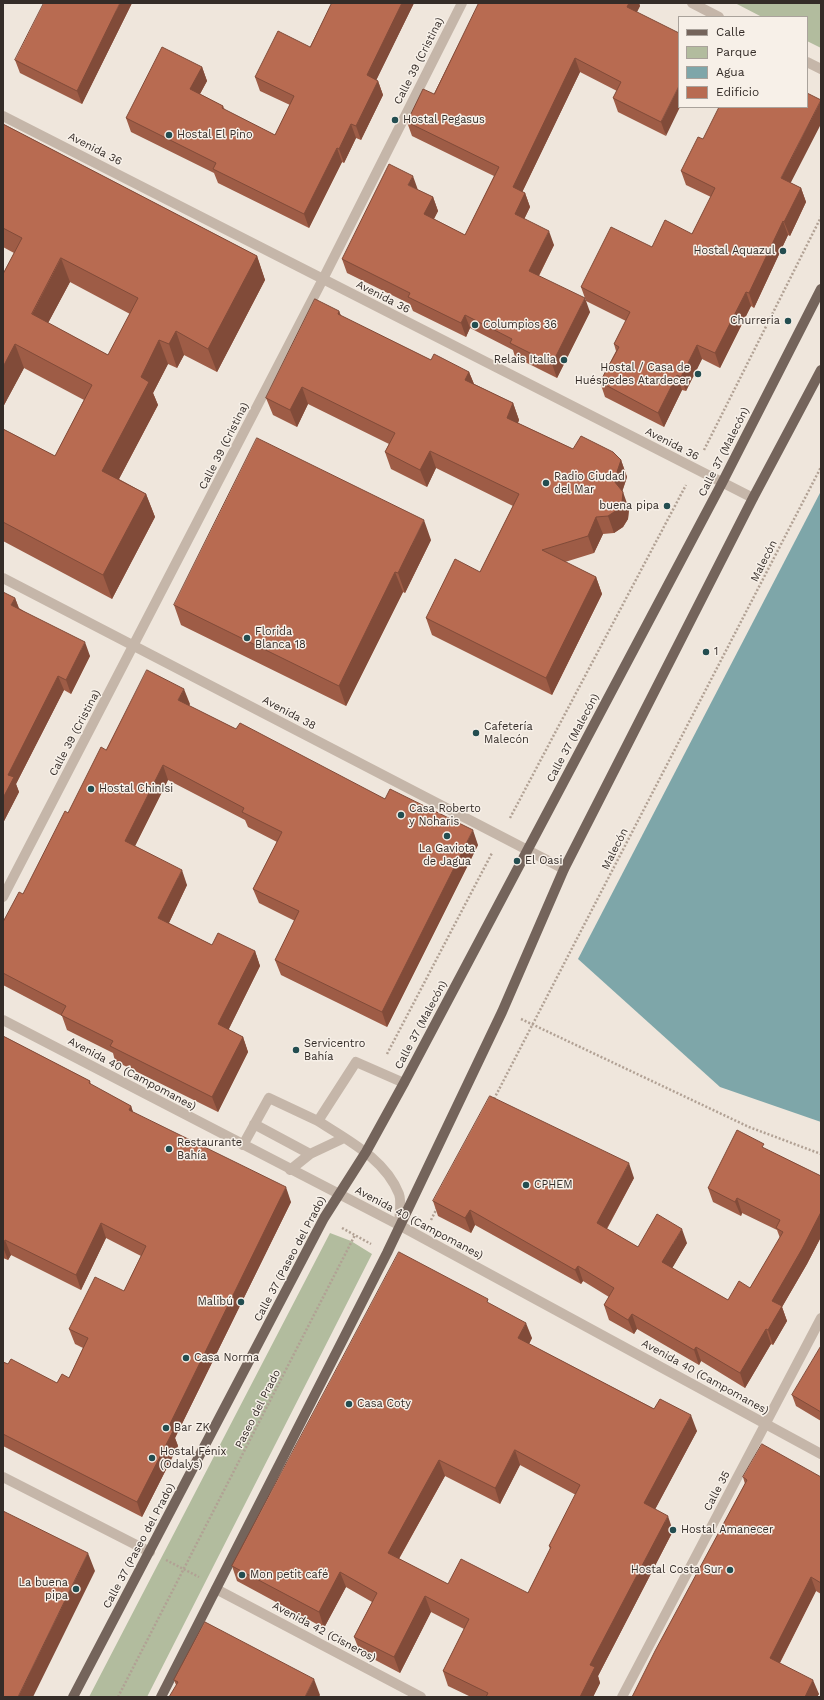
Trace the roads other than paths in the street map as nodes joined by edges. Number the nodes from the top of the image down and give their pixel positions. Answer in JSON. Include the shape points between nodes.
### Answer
{"nodes":[{"id":1,"x":462,"y":3,"type":"edge"},
{"id":2,"x":692,"y":3,"type":"edge"},
{"id":3,"x":717,"y":16,"type":"edge"},
{"id":4,"x":808,"y":62,"type":"edge"},
{"id":5,"x":821,"y":69,"type":"edge"},
{"id":6,"x":3,"y":116,"type":"edge"},
{"id":7,"x":323,"y":279,"type":"junction"},
{"id":8,"x":821,"y":289,"type":"edge"},
{"id":9,"x":821,"y":370,"type":"edge"},
{"id":10,"x":722,"y":483,"type":"junction"},
{"id":11,"x":753,"y":498,"type":"junction"},
{"id":12,"x":3,"y":578,"type":"edge"},
{"id":13,"x":134,"y":646,"type":"junction"},
{"id":14,"x":527,"y":850,"type":"junction"},
{"id":15,"x":564,"y":869,"type":"junction"},
{"id":16,"x":3,"y":897,"type":"edge"},
{"id":17,"x":3,"y":1020,"type":"edge"},
{"id":18,"x":404,"y":1083,"type":"junction"},
{"id":19,"x":318,"y":1121,"type":"junction"},
{"id":20,"x":254,"y":1124,"type":"junction"},
{"id":21,"x":344,"y":1138,"type":"junction"},
{"id":22,"x":243,"y":1146,"type":"junction"},
{"id":23,"x":366,"y":1152,"type":"junction"},
{"id":24,"x":310,"y":1154,"type":"junction"},
{"id":25,"x":290,"y":1170,"type":"junction"},
{"id":26,"x":339,"y":1195,"type":"junction"},
{"id":27,"x":399,"y":1225,"type":"junction"},
{"id":28,"x":821,"y":1318,"type":"edge"},
{"id":29,"x":766,"y":1425,"type":"junction"},
{"id":30,"x":821,"y":1454,"type":"edge"},
{"id":31,"x":3,"y":1477,"type":"edge"},
{"id":32,"x":150,"y":1552,"type":"junction"},
{"id":33,"x":216,"y":1589,"type":"junction"},
{"id":34,"x":73,"y":1697,"type":"edge"},
{"id":35,"x":161,"y":1697,"type":"edge"},
{"id":36,"x":421,"y":1697,"type":"edge"},
{"id":37,"x":622,"y":1697,"type":"edge"}],
"edges":[{"from":1,"to":7,"type":"street","name":"Calle 39 (Cristina)"},
{"from":2,"to":3,"type":"street"},
{"from":4,"to":5,"type":"street"},
{"from":6,"to":7,"type":"street","name":"Avenida 36"},
{"from":7,"to":10,"type":"street","name":"Avenida 36"},
{"from":7,"to":13,"type":"street","name":"Calle 39 (Cristina)"},
{"from":8,"to":10,"type":"main road","name":"Calle 37 (Malecón)"},
{"from":9,"to":11,"type":"main road"},
{"from":10,"to":11,"type":"street","name":"Avenida 36"},
{"from":10,"to":14,"type":"main road","name":"Calle 37 (Malecón)"},
{"from":11,"to":15,"type":"main road"},
{"from":12,"to":13,"type":"street","name":"Avenida 38"},
{"from":13,"to":14,"type":"street","name":"Avenida 38"},
{"from":13,"to":16,"type":"street","name":"Calle 39 (Cristina)"},
{"from":14,"to":15,"type":"street","name":"Avenida 38"},
{"from":14,"to":18,"type":"main road","name":"Calle 37 (Malecón)"},
{"from":15,"to":27,"type":"main road","via":[[502,1012]]},
{"from":17,"to":22,"type":"street","name":"Avenida 40 (Campomanes)"},
{"from":18,"to":19,"type":"street","via":[[356,1062]]},
{"from":18,"to":23,"type":"main road","name":"Calle 37 (Malecón)"},
{"from":19,"to":20,"type":"street","via":[[269,1098]]},
{"from":19,"to":21,"type":"street"},
{"from":20,"to":22,"type":"street"},
{"from":20,"to":24,"type":"street"},
{"from":21,"to":23,"type":"street"},
{"from":21,"to":24,"type":"street"},
{"from":22,"to":25,"type":"street","name":"Avenida 40 (Campomanes)"},
{"from":23,"to":26,"type":"main road","name":"Calle 37 (Malecón)"},
{"from":23,"to":27,"type":"street","via":[[382,1167],[400,1195]]},
{"from":24,"to":25,"type":"street"},
{"from":25,"to":26,"type":"street","name":"Avenida 40 (Campomanes)"},
{"from":26,"to":27,"type":"street","name":"Avenida 40 (Campomanes)"},
{"from":26,"to":32,"type":"main road","name":"Calle 37 (Paseo del Prado)","via":[[324,1218]]},
{"from":27,"to":29,"type":"street","name":"Avenida 40 (Campomanes)"},
{"from":27,"to":33,"type":"main road"},
{"from":28,"to":29,"type":"street","name":"Calle 35"},
{"from":29,"to":30,"type":"street","name":"Avenida 40 (Campomanes)"},
{"from":29,"to":37,"type":"street","name":"Calle 35"},
{"from":31,"to":32,"type":"street"},
{"from":32,"to":34,"type":"main road","name":"Calle 37 (Paseo del Prado)"},
{"from":33,"to":35,"type":"main road"},
{"from":33,"to":36,"type":"street","name":"Avenida 42 (Cisneros)"}]}
